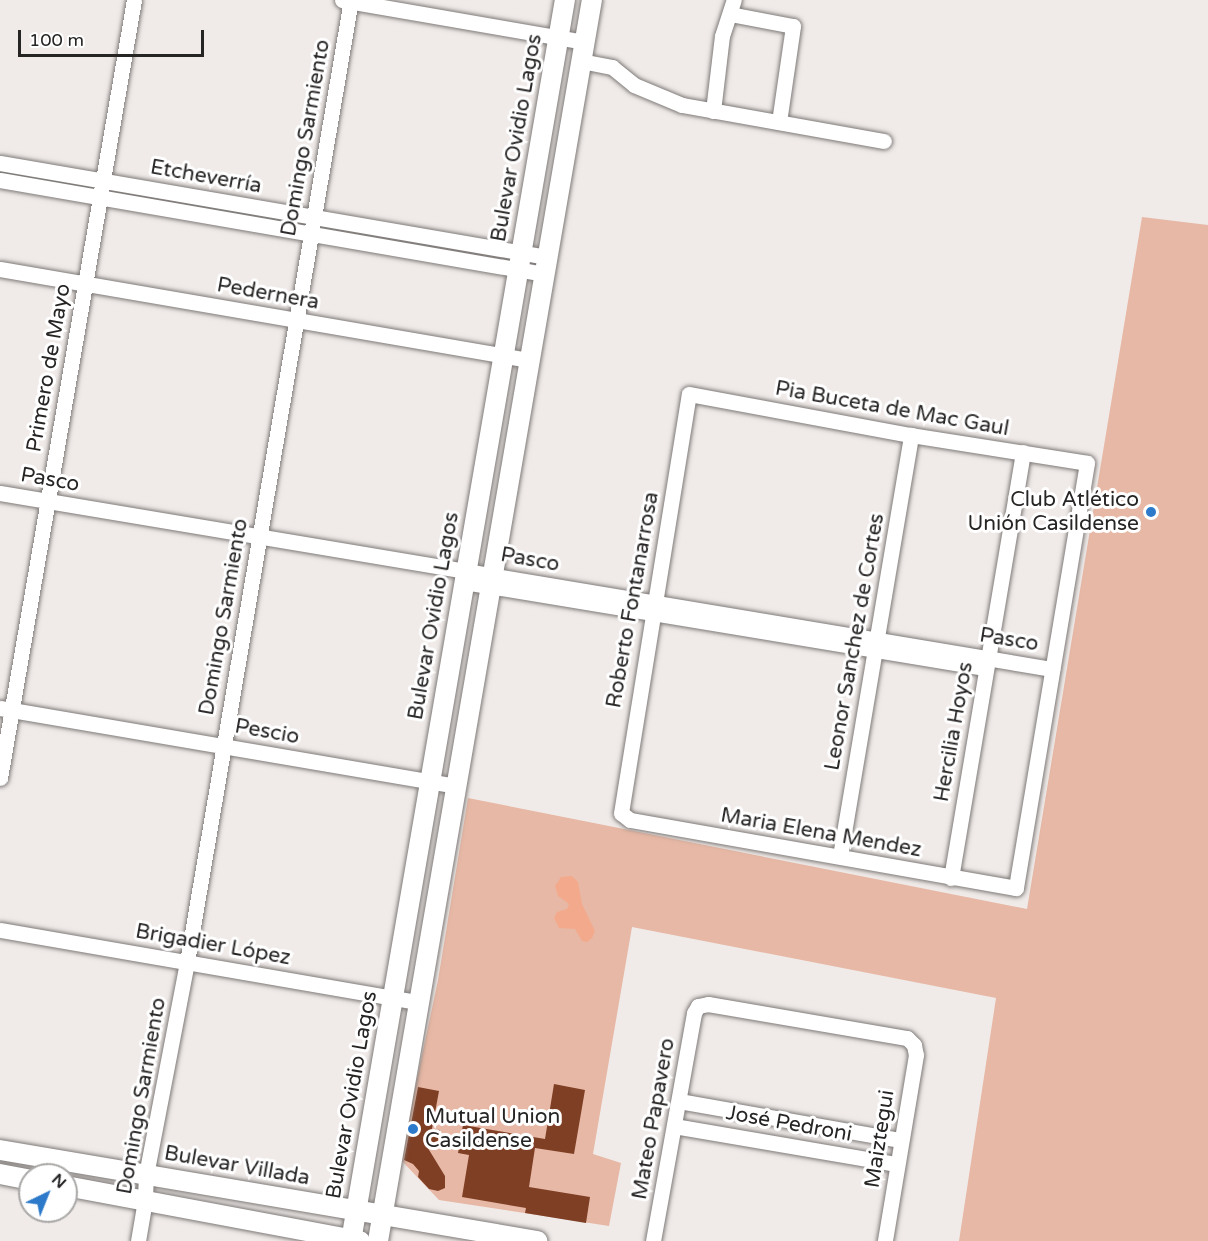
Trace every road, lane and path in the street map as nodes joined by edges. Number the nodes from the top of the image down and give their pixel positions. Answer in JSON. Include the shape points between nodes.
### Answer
{"nodes":[{"id":1,"x":134,"y":0,"type":"edge"},
{"id":2,"x":348,"y":0,"type":"edge"},
{"id":3,"x":565,"y":0,"type":"edge"},
{"id":4,"x":592,"y":0,"type":"edge"},
{"id":5,"x":732,"y":7,"type":"edge"},
{"id":6,"x":558,"y":37,"type":"junction"},
{"id":7,"x":583,"y":51,"type":"junction"},
{"id":8,"x":713,"y":111,"type":"junction"},
{"id":9,"x":779,"y":122,"type":"junction"},
{"id":10,"x":884,"y":141,"type":"dead end"},
{"id":11,"x":0,"y":163,"type":"edge"},
{"id":12,"x":0,"y":180,"type":"edge"},
{"id":13,"x":102,"y":181,"type":"junction"},
{"id":14,"x":100,"y":197,"type":"junction"},
{"id":15,"x":314,"y":217,"type":"junction"},
{"id":16,"x":311,"y":233,"type":"junction"},
{"id":17,"x":520,"y":261,"type":"junction"},
{"id":18,"x":546,"y":265,"type":"junction"},
{"id":19,"x":0,"y":269,"type":"edge"},
{"id":20,"x":85,"y":283,"type":"junction"},
{"id":21,"x":296,"y":320,"type":"junction"},
{"id":22,"x":503,"y":356,"type":"junction"},
{"id":23,"x":529,"y":360,"type":"junction"},
{"id":24,"x":689,"y":394,"type":"joint"},
{"id":25,"x":911,"y":435,"type":"junction"},
{"id":26,"x":1023,"y":452,"type":"junction"},
{"id":27,"x":0,"y":493,"type":"edge"},
{"id":28,"x":48,"y":501,"type":"junction"},
{"id":29,"x":260,"y":536,"type":"junction"},
{"id":30,"x":465,"y":576,"type":"junction"},
{"id":31,"x":492,"y":581,"type":"junction"},
{"id":32,"x":653,"y":608,"type":"junction"},
{"id":33,"x":876,"y":645,"type":"junction"},
{"id":34,"x":987,"y":663,"type":"junction"},
{"id":35,"x":1052,"y":673,"type":"junction"},
{"id":36,"x":6,"y":709,"type":"edge"},
{"id":37,"x":224,"y":746,"type":"junction"},
{"id":38,"x":0,"y":778,"type":"edge"},
{"id":39,"x":430,"y":781,"type":"junction"},
{"id":40,"x":457,"y":786,"type":"junction"},
{"id":41,"x":621,"y":813,"type":"joint"},
{"id":42,"x":840,"y":856,"type":"junction"},
{"id":43,"x":951,"y":878,"type":"junction"},
{"id":44,"x":0,"y":930,"type":"edge"},
{"id":45,"x":187,"y":962,"type":"junction"},
{"id":46,"x":393,"y":997,"type":"junction"},
{"id":47,"x":419,"y":1002,"type":"junction"},
{"id":48,"x":698,"y":1006,"type":"joint"},
{"id":49,"x":679,"y":1101,"type":"junction"},
{"id":50,"x":674,"y":1126,"type":"junction"},
{"id":51,"x":901,"y":1140,"type":"junction"},
{"id":52,"x":0,"y":1150,"type":"edge"},
{"id":53,"x":897,"y":1164,"type":"junction"},
{"id":54,"x":0,"y":1174,"type":"edge"},
{"id":55,"x":146,"y":1175,"type":"junction"},
{"id":56,"x":18,"y":1178,"type":"edge"},
{"id":57,"x":78,"y":1188,"type":"edge"},
{"id":58,"x":145,"y":1200,"type":"junction"},
{"id":59,"x":356,"y":1211,"type":"junction"},
{"id":60,"x":382,"y":1216,"type":"junction"},
{"id":61,"x":354,"y":1240,"type":"edge"},
{"id":62,"x":138,"y":1241,"type":"edge"},
{"id":63,"x":378,"y":1241,"type":"edge"},
{"id":64,"x":537,"y":1241,"type":"edge"},
{"id":65,"x":652,"y":1241,"type":"edge"},
{"id":66,"x":885,"y":1241,"type":"edge"}],
"edges":[{"from":1,"to":13,"type":"street","name":"Primero de Mayo"},
{"from":2,"to":6,"type":"street"},
{"from":2,"to":15,"type":"street","name":"Domingo Sarmiento"},
{"from":3,"to":6,"type":"main road","name":"Bulevar Ovidio Lagos"},
{"from":4,"to":7,"type":"main road"},
{"from":5,"to":8,"type":"street","via":[[722,36]]},
{"from":5,"to":9,"type":"street","via":[[793,26]]},
{"from":6,"to":7,"type":"street"},
{"from":6,"to":17,"type":"main road","name":"Bulevar Ovidio Lagos"},
{"from":7,"to":8,"type":"street","via":[[634,85],[682,105]]},
{"from":7,"to":18,"type":"main road"},
{"from":8,"to":9,"type":"street"},
{"from":9,"to":10,"type":"street"},
{"from":11,"to":13,"type":"street","name":"Etcheverría"},
{"from":12,"to":14,"type":"street","name":"Etcheverría"},
{"from":13,"to":14,"type":"street","name":"Primero de Mayo"},
{"from":13,"to":15,"type":"street","name":"Etcheverría"},
{"from":14,"to":16,"type":"street","name":"Etcheverría"},
{"from":14,"to":20,"type":"street","name":"Primero de Mayo"},
{"from":15,"to":16,"type":"street","name":"Domingo Sarmiento"},
{"from":15,"to":17,"type":"street","name":"Etcheverría"},
{"from":16,"to":17,"type":"street","name":"Etcheverría"},
{"from":16,"to":21,"type":"street","name":"Domingo Sarmiento"},
{"from":17,"to":18,"type":"street","name":"Etcheverría"},
{"from":17,"to":22,"type":"main road","name":"Bulevar Ovidio Lagos"},
{"from":18,"to":23,"type":"main road"},
{"from":19,"to":20,"type":"street","name":"Pedernera"},
{"from":20,"to":21,"type":"street","name":"Pedernera"},
{"from":20,"to":28,"type":"street","name":"Primero de Mayo"},
{"from":21,"to":22,"type":"street","name":"Pedernera"},
{"from":21,"to":29,"type":"street","name":"Domingo Sarmiento"},
{"from":22,"to":23,"type":"street","name":"Pedernera"},
{"from":22,"to":30,"type":"main road","name":"Bulevar Ovidio Lagos"},
{"from":23,"to":31,"type":"main road"},
{"from":24,"to":25,"type":"street","name":"Pia Buceta de Mac Gaul"},
{"from":24,"to":32,"type":"street","name":"Roberto Fontanarrosa"},
{"from":25,"to":26,"type":"street","name":"Pia Buceta de Mac Gaul"},
{"from":25,"to":33,"type":"street","name":"Leonor Sanchez de Cortes"},
{"from":26,"to":34,"type":"street","name":"Hercilia Hoyos"},
{"from":26,"to":35,"type":"street","name":"Pia Buceta de Mac Gaul","via":[[1087,463]]},
{"from":27,"to":28,"type":"street","name":"Pasco"},
{"from":28,"to":29,"type":"street","name":"Pasco"},
{"from":28,"to":36,"type":"street","name":"Primero de Mayo"},
{"from":29,"to":30,"type":"street","name":"Pasco"},
{"from":29,"to":37,"type":"street","name":"Domingo Sarmiento"},
{"from":30,"to":31,"type":"street","name":"Pasco"},
{"from":30,"to":39,"type":"main road","name":"Bulevar Ovidio Lagos"},
{"from":31,"to":32,"type":"street","name":"Pasco"},
{"from":31,"to":40,"type":"main road"},
{"from":32,"to":33,"type":"street","name":"Pasco"},
{"from":32,"to":41,"type":"street","name":"Roberto Fontanarrosa"},
{"from":33,"to":34,"type":"street","name":"Pasco"},
{"from":33,"to":42,"type":"street","name":"Leonor Sanchez de Cortes"},
{"from":34,"to":35,"type":"street","name":"Pasco"},
{"from":34,"to":43,"type":"street","name":"Hercilia Hoyos"},
{"from":35,"to":43,"type":"street","name":"Maria Elena Mendez","via":[[1016,888]]},
{"from":36,"to":37,"type":"street","name":"Pescio"},
{"from":36,"to":38,"type":"street","name":"Primero de Mayo"},
{"from":37,"to":39,"type":"street","name":"Pescio"},
{"from":37,"to":45,"type":"street","name":"Domingo Sarmiento"},
{"from":39,"to":40,"type":"street","name":"Pescio"},
{"from":39,"to":46,"type":"main road","name":"Bulevar Ovidio Lagos"},
{"from":40,"to":47,"type":"main road"},
{"from":41,"to":42,"type":"street","name":"Maria Elena Mendez","via":[[630,820]]},
{"from":42,"to":43,"type":"street","name":"Maria Elena Mendez"},
{"from":44,"to":45,"type":"street","name":"Brigadier López"},
{"from":45,"to":46,"type":"street","name":"Brigadier López"},
{"from":45,"to":55,"type":"street","name":"Domingo Sarmiento"},
{"from":46,"to":47,"type":"street","name":"Brigadier López"},
{"from":46,"to":59,"type":"main road","name":"Bulevar Ovidio Lagos"},
{"from":47,"to":60,"type":"main road"},
{"from":48,"to":49,"type":"street","name":"Mateo Papavero"},
{"from":48,"to":51,"type":"street","name":"Maiztegui","via":[[708,1004],[907,1038],[916,1055]]},
{"from":49,"to":50,"type":"street","name":"Mateo Papavero"},
{"from":49,"to":51,"type":"street","name":"José Pedroni"},
{"from":50,"to":53,"type":"street","name":"José Pedroni"},
{"from":50,"to":65,"type":"street","name":"Mateo Papavero"},
{"from":51,"to":53,"type":"street","name":"Maiztegui"},
{"from":52,"to":55,"type":"main road","name":"Bulevar Villada"},
{"from":53,"to":66,"type":"street","name":"Maiztegui"},
{"from":54,"to":56,"type":"main road"},
{"from":55,"to":58,"type":"street","name":"Domingo Sarmiento"},
{"from":55,"to":59,"type":"main road","name":"Bulevar Villada"},
{"from":57,"to":58,"type":"main road"},
{"from":58,"to":61,"type":"main road"},
{"from":58,"to":62,"type":"street","name":"Domingo Sarmiento"},
{"from":59,"to":60,"type":"main road","name":"Bulevar Villada"},
{"from":59,"to":61,"type":"main road","name":"Bulevar Ovidio Lagos"},
{"from":60,"to":63,"type":"main road"},
{"from":60,"to":64,"type":"main road","name":"Bulevar Villada"}]}
